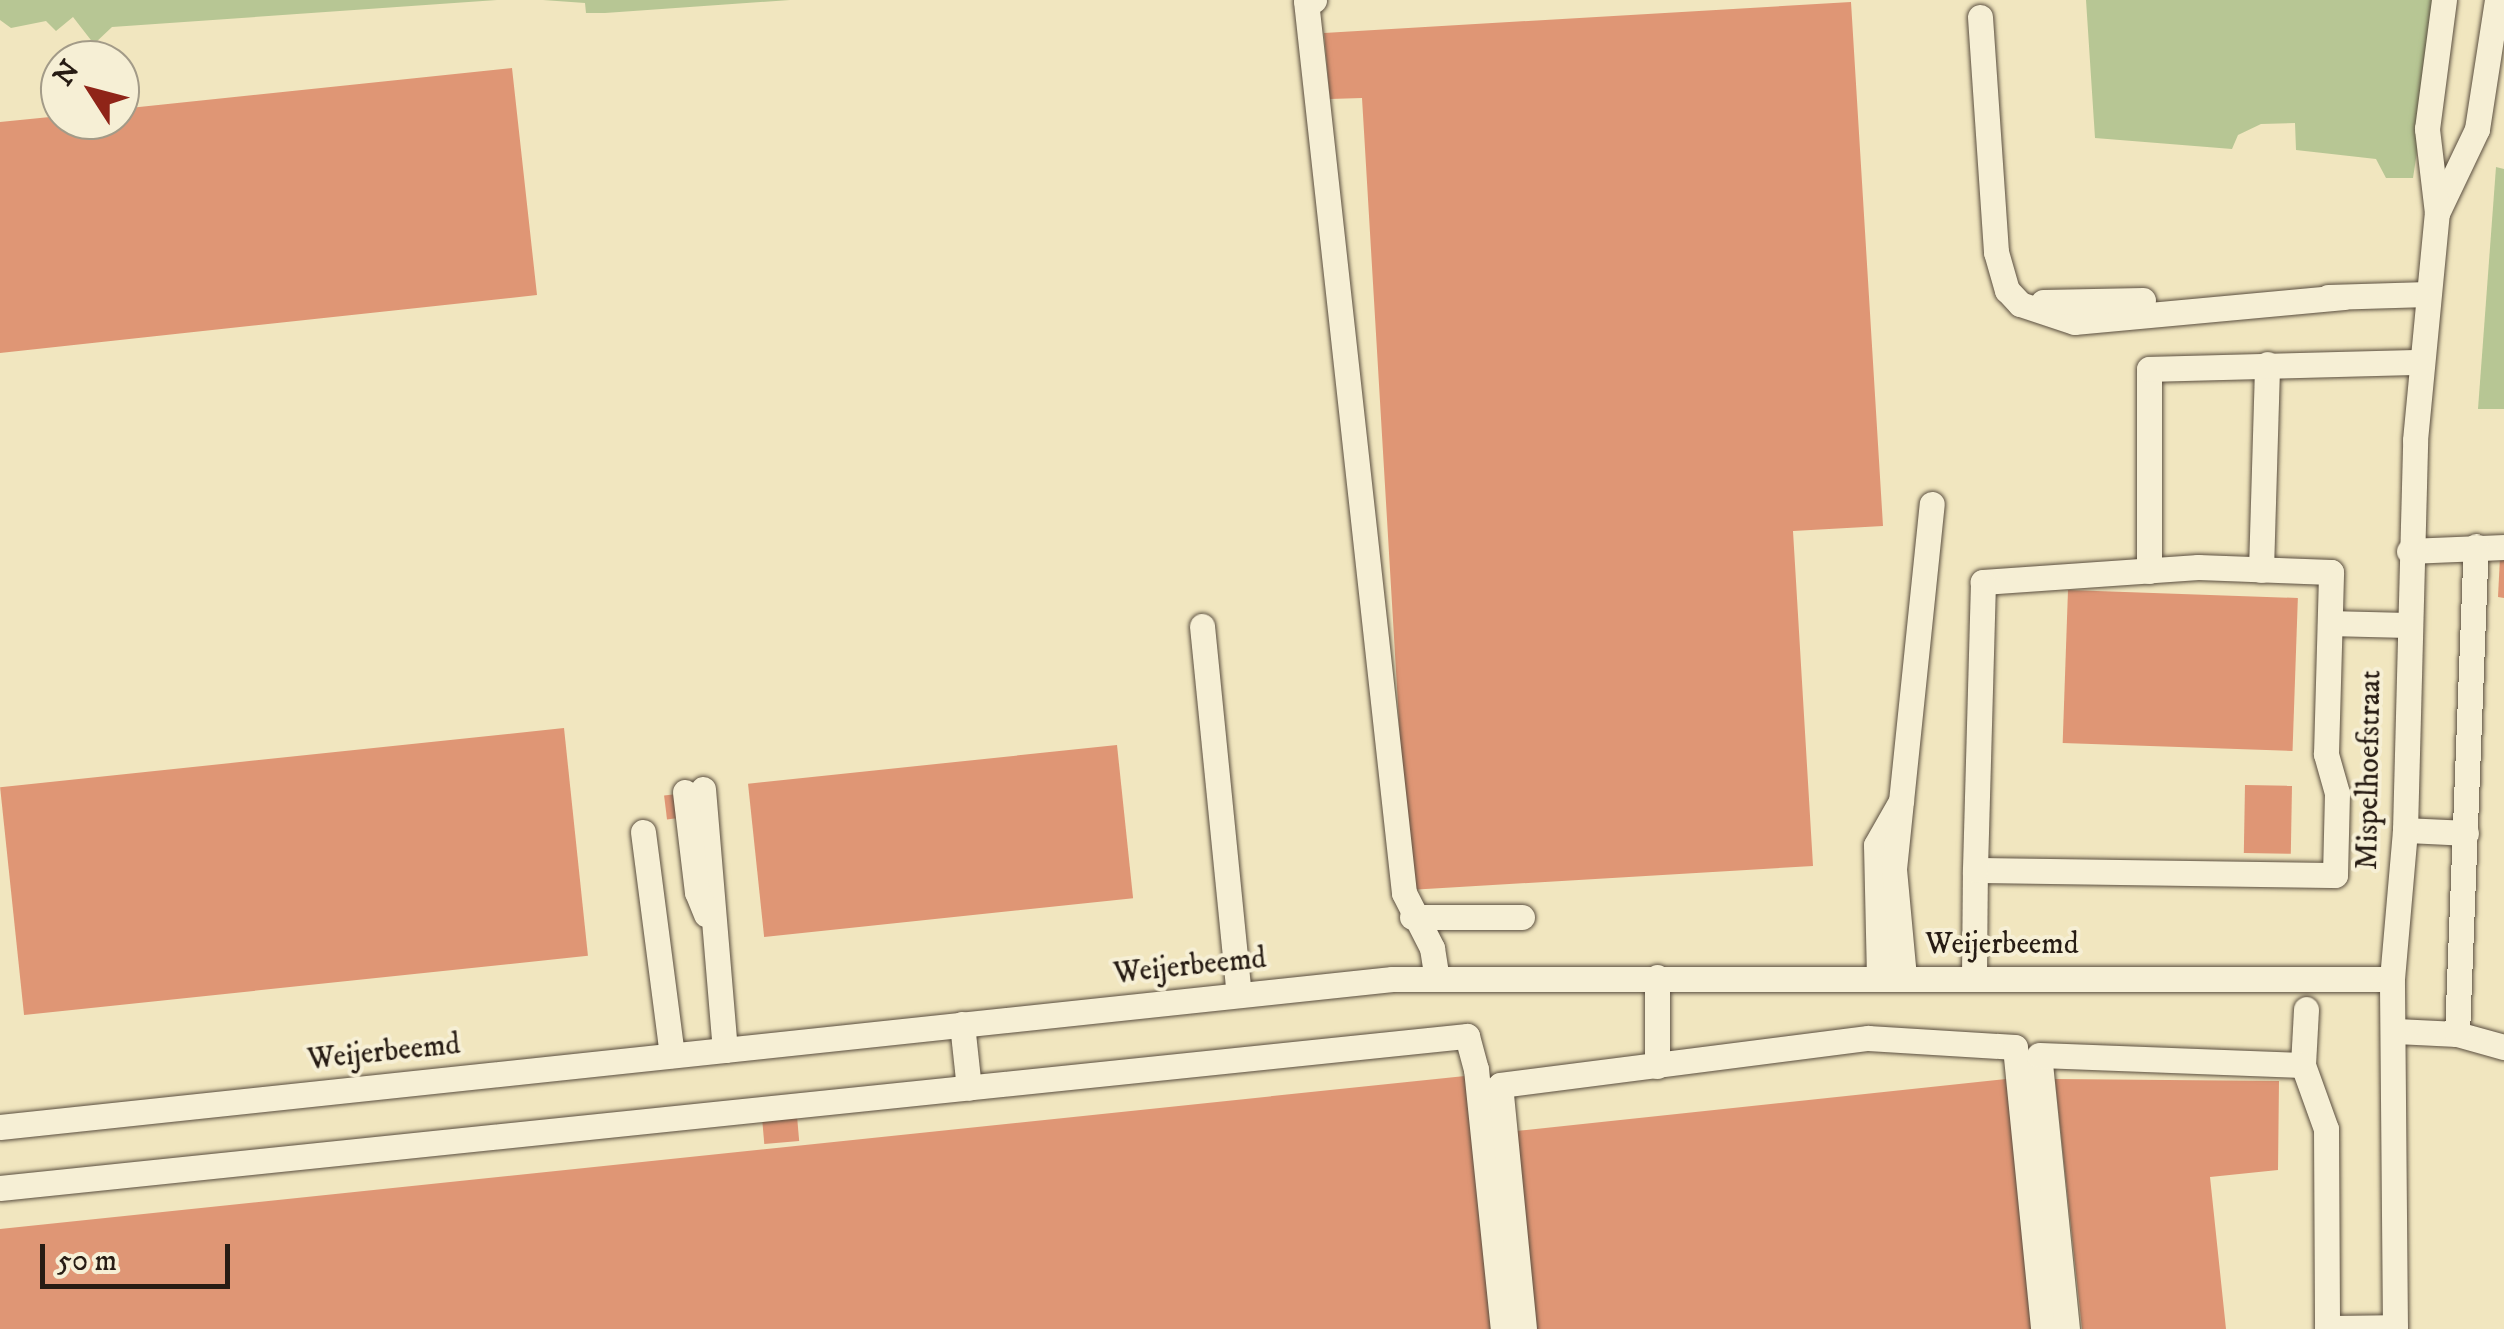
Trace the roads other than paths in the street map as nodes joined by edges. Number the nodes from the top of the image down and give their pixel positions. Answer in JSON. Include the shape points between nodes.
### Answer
{"nodes":[{"id":1,"x":1314,"y":0,"type":"edge"},
{"id":2,"x":2444,"y":0,"type":"edge"},
{"id":3,"x":2497,"y":0,"type":"edge"},
{"id":4,"x":1980,"y":17,"type":"dead end"},
{"id":5,"x":2438,"y":212,"type":"junction"},
{"id":6,"x":2428,"y":294,"type":"junction"},
{"id":7,"x":2421,"y":362,"type":"junction"},
{"id":8,"x":2268,"y":364,"type":"junction"},
{"id":9,"x":1932,"y":504,"type":"dead end"},
{"id":10,"x":2476,"y":546,"type":"junction"},
{"id":11,"x":2504,"y":547,"type":"edge"},
{"id":12,"x":2409,"y":551,"type":"junction"},
{"id":13,"x":2149,"y":570,"type":"junction"},
{"id":14,"x":2261,"y":570,"type":"junction"},
{"id":15,"x":2330,"y":623,"type":"junction"},
{"id":16,"x":1202,"y":626,"type":"dead end"},
{"id":17,"x":2406,"y":626,"type":"junction"},
{"id":18,"x":694,"y":791,"type":"dead end"},
{"id":19,"x":2404,"y":830,"type":"junction"},
{"id":20,"x":652,"y":831,"type":"dead end"},
{"id":21,"x":2466,"y":832,"type":"junction"},
{"id":22,"x":1975,"y":870,"type":"junction"},
{"id":23,"x":1657,"y":977,"type":"junction"},
{"id":24,"x":1892,"y":977,"type":"junction"},
{"id":25,"x":1974,"y":977,"type":"junction"},
{"id":26,"x":1436,"y":978,"type":"junction"},
{"id":27,"x":2392,"y":979,"type":"junction"},
{"id":28,"x":1239,"y":994,"type":"junction"},
{"id":29,"x":2306,"y":1009,"type":"dead end"},
{"id":30,"x":955,"y":1025,"type":"junction"},
{"id":31,"x":2396,"y":1031,"type":"junction"},
{"id":32,"x":2457,"y":1034,"type":"junction"},
{"id":33,"x":2504,"y":1047,"type":"edge"},
{"id":34,"x":725,"y":1050,"type":"junction"},
{"id":35,"x":672,"y":1054,"type":"junction"},
{"id":36,"x":2303,"y":1065,"type":"junction"},
{"id":37,"x":1656,"y":1066,"type":"junction"},
{"id":38,"x":962,"y":1089,"type":"junction"},
{"id":39,"x":0,"y":1126,"type":"edge"},
{"id":40,"x":0,"y":1188,"type":"edge"},
{"id":41,"x":2327,"y":1328,"type":"edge"},
{"id":42,"x":2395,"y":1328,"type":"edge"},
{"id":43,"x":1503,"y":1329,"type":"edge"},
{"id":44,"x":1524,"y":1329,"type":"edge"},
{"id":45,"x":2043,"y":1329,"type":"edge"},
{"id":46,"x":2068,"y":1329,"type":"edge"}],
"edges":[{"from":1,"to":26,"type":"street","via":[[1306,0],[1404,892]]},
{"from":2,"to":5,"type":"street","name":"Mispelhoefstraat","via":[[2427,129]]},
{"from":3,"to":5,"type":"street","name":"Mispelhoefstraat","via":[[2477,129]]},
{"from":4,"to":6,"type":"street","via":[[2000,270],[2026,298],[2046,303]]},
{"from":5,"to":6,"type":"street","name":"Mispelhoefstraat"},
{"from":6,"to":7,"type":"street","name":"Mispelhoefstraat"},
{"from":7,"to":8,"type":"street"},
{"from":7,"to":12,"type":"street","name":"Mispelhoefstraat"},
{"from":8,"to":13,"type":"street","via":[[2149,369]]},
{"from":8,"to":14,"type":"street"},
{"from":9,"to":24,"type":"street","via":[[1894,869]]},
{"from":10,"to":11,"type":"street"},
{"from":10,"to":12,"type":"street"},
{"from":10,"to":21,"type":"street"},
{"from":12,"to":17,"type":"street","name":"Mispelhoefstraat"},
{"from":13,"to":14,"type":"street"},
{"from":13,"to":22,"type":"street","via":[[1983,582]]},
{"from":14,"to":15,"type":"street","via":[[2331,572]]},
{"from":15,"to":17,"type":"street"},
{"from":15,"to":22,"type":"street","via":[[2326,754],[2337,792],[2335,875]]},
{"from":16,"to":28,"type":"street"},
{"from":17,"to":19,"type":"street","name":"Mispelhoefstraat"},
{"from":18,"to":34,"type":"street"},
{"from":19,"to":21,"type":"street"},
{"from":19,"to":27,"type":"street","name":"Mispelhoefstraat"},
{"from":20,"to":35,"type":"street","via":[[652,914]]},
{"from":21,"to":32,"type":"street"},
{"from":22,"to":25,"type":"street"},
{"from":23,"to":24,"type":"street","name":"Weijerbeemd"},
{"from":23,"to":26,"type":"street","name":"Weijerbeemd"},
{"from":23,"to":37,"type":"street"},
{"from":24,"to":25,"type":"street","name":"Weijerbeemd"},
{"from":25,"to":27,"type":"street","name":"Weijerbeemd"},
{"from":26,"to":28,"type":"street","name":"Weijerbeemd"},
{"from":27,"to":31,"type":"street","name":"Mispelhoefstraat"},
{"from":28,"to":30,"type":"street","name":"Weijerbeemd"},
{"from":29,"to":36,"type":"street"},
{"from":30,"to":34,"type":"street","name":"Weijerbeemd"},
{"from":30,"to":38,"type":"street"},
{"from":31,"to":32,"type":"street"},
{"from":31,"to":42,"type":"street","name":"Mispelhoefstraat"},
{"from":32,"to":33,"type":"street"},
{"from":34,"to":35,"type":"street","name":"Weijerbeemd"},
{"from":35,"to":39,"type":"street","name":"Weijerbeemd"},
{"from":36,"to":41,"type":"street","via":[[2326,1129]]},
{"from":36,"to":46,"type":"street","via":[[2040,1054]]},
{"from":37,"to":44,"type":"street","via":[[1500,1086]]},
{"from":37,"to":45,"type":"street","via":[[1868,1038],[2014,1046]]},
{"from":38,"to":40,"type":"street"},
{"from":38,"to":43,"type":"street","via":[[1467,1036]]},
{"from":41,"to":42,"type":"street"}]}
